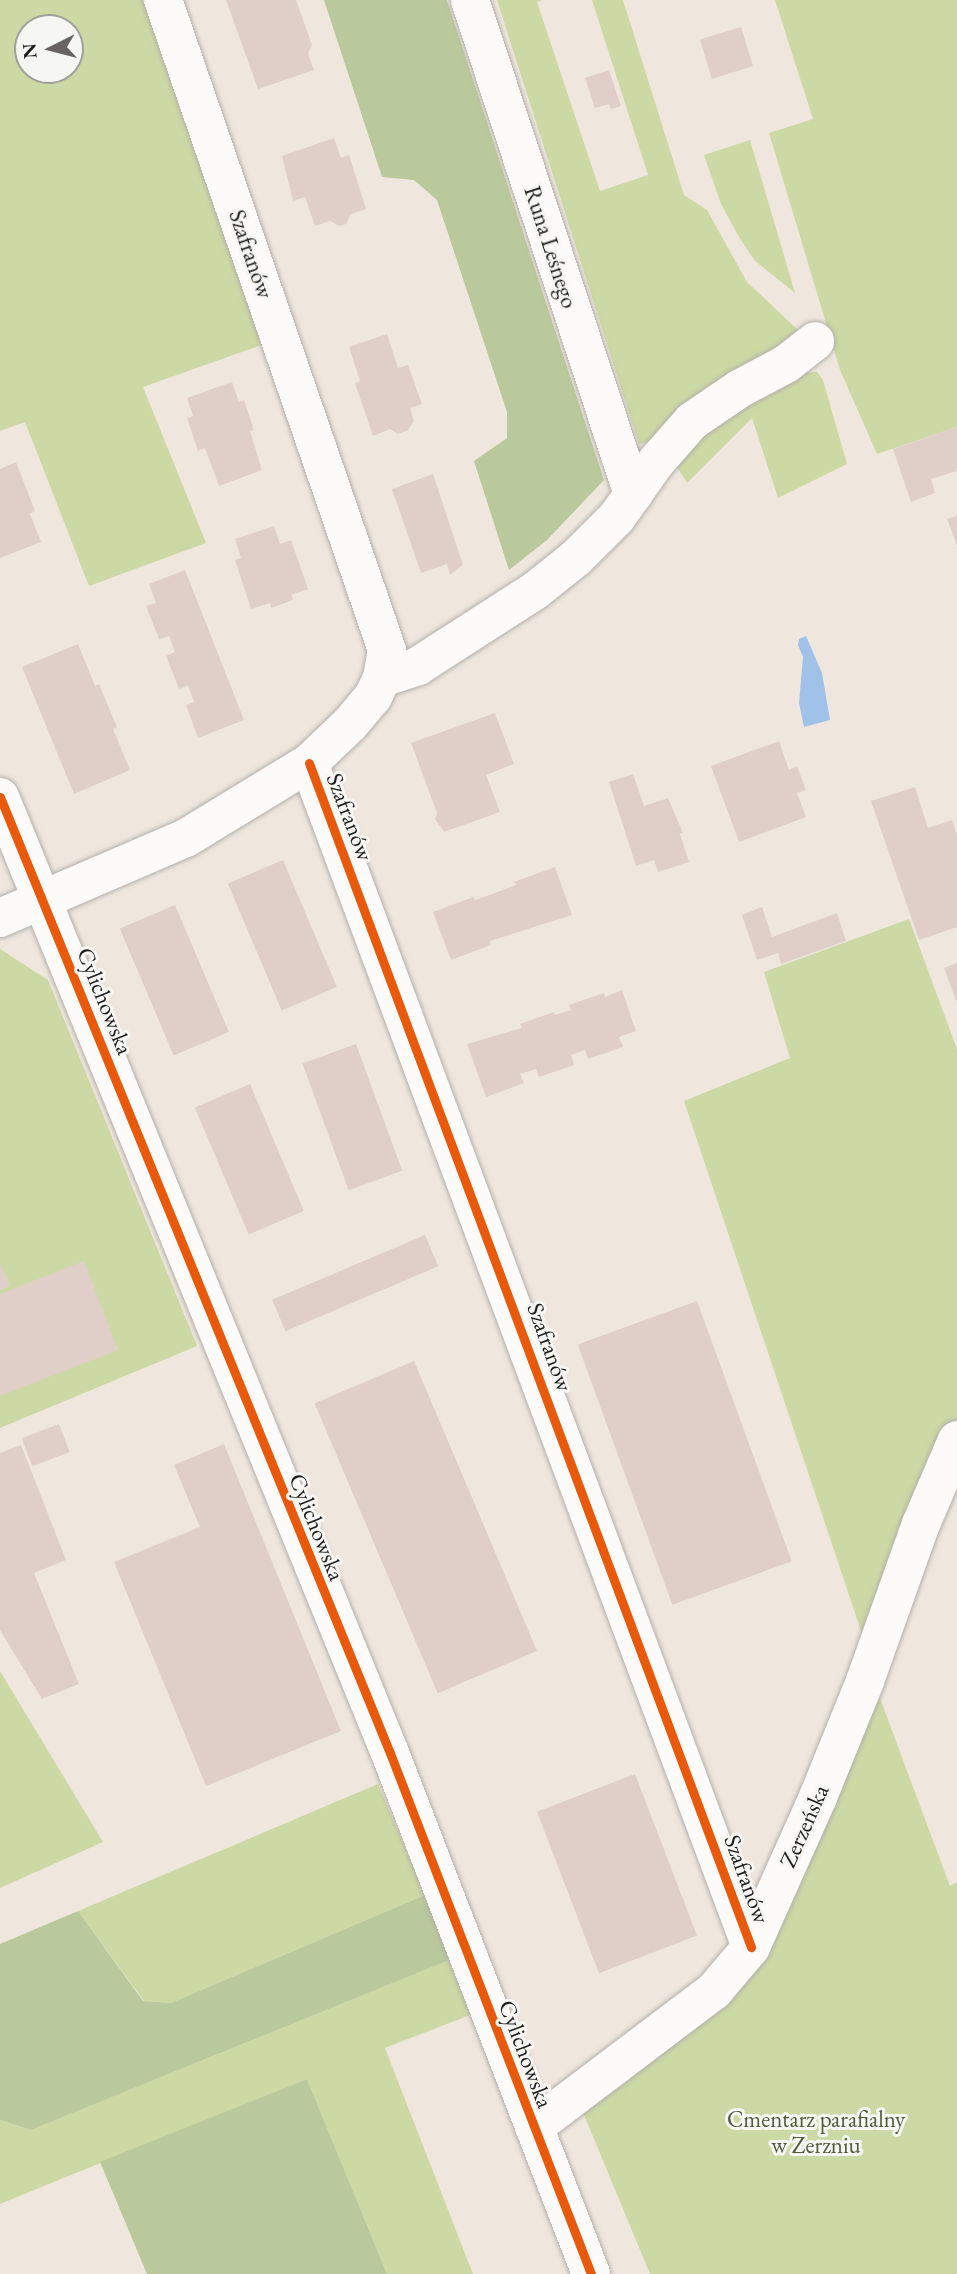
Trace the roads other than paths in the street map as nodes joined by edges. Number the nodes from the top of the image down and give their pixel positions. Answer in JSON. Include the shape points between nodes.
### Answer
{"nodes":[{"id":1,"x":163,"y":0,"type":"edge"},
{"id":2,"x":470,"y":0,"type":"edge"},
{"id":3,"x":815,"y":341,"type":"dead end"},
{"id":4,"x":633,"y":495,"type":"junction"},
{"id":5,"x":382,"y":678,"type":"junction"},
{"id":6,"x":309,"y":763,"type":"junction"},
{"id":7,"x":0,"y":797,"type":"edge"},
{"id":8,"x":43,"y":899,"type":"junction"},
{"id":9,"x":0,"y":918,"type":"edge"},
{"id":10,"x":957,"y":1440,"type":"edge"},
{"id":11,"x":751,"y":1947,"type":"junction"},
{"id":12,"x":534,"y":2127,"type":"junction"},
{"id":13,"x":591,"y":2274,"type":"edge"}],
"edges":[{"from":1,"to":5,"type":"street","name":"Szafranów","via":[[387,650]]},
{"from":2,"to":4,"type":"street","name":"Runa Leśnego"},
{"from":3,"to":4,"type":"street","via":[[692,421]]},
{"from":4,"to":5,"type":"street","via":[[617,517],[536,590],[418,666]]},
{"from":5,"to":6,"type":"street","name":"Szafranów","via":[[350,724]]},
{"from":6,"to":8,"type":"street","via":[[186,838]]},
{"from":6,"to":11,"type":"street","name":"Szafranów"},
{"from":7,"to":8,"type":"street","name":"Cylichowska"},
{"from":8,"to":9,"type":"street"},
{"from":8,"to":12,"type":"street","name":"Cylichowska","via":[[390,1753]]},
{"from":10,"to":11,"type":"street","name":"Zerzeńska","via":[[829,1771]]},
{"from":11,"to":12,"type":"street","name":"Zerzeńska","via":[[714,1991]]},
{"from":12,"to":13,"type":"street","name":"Cylichowska"}]}
